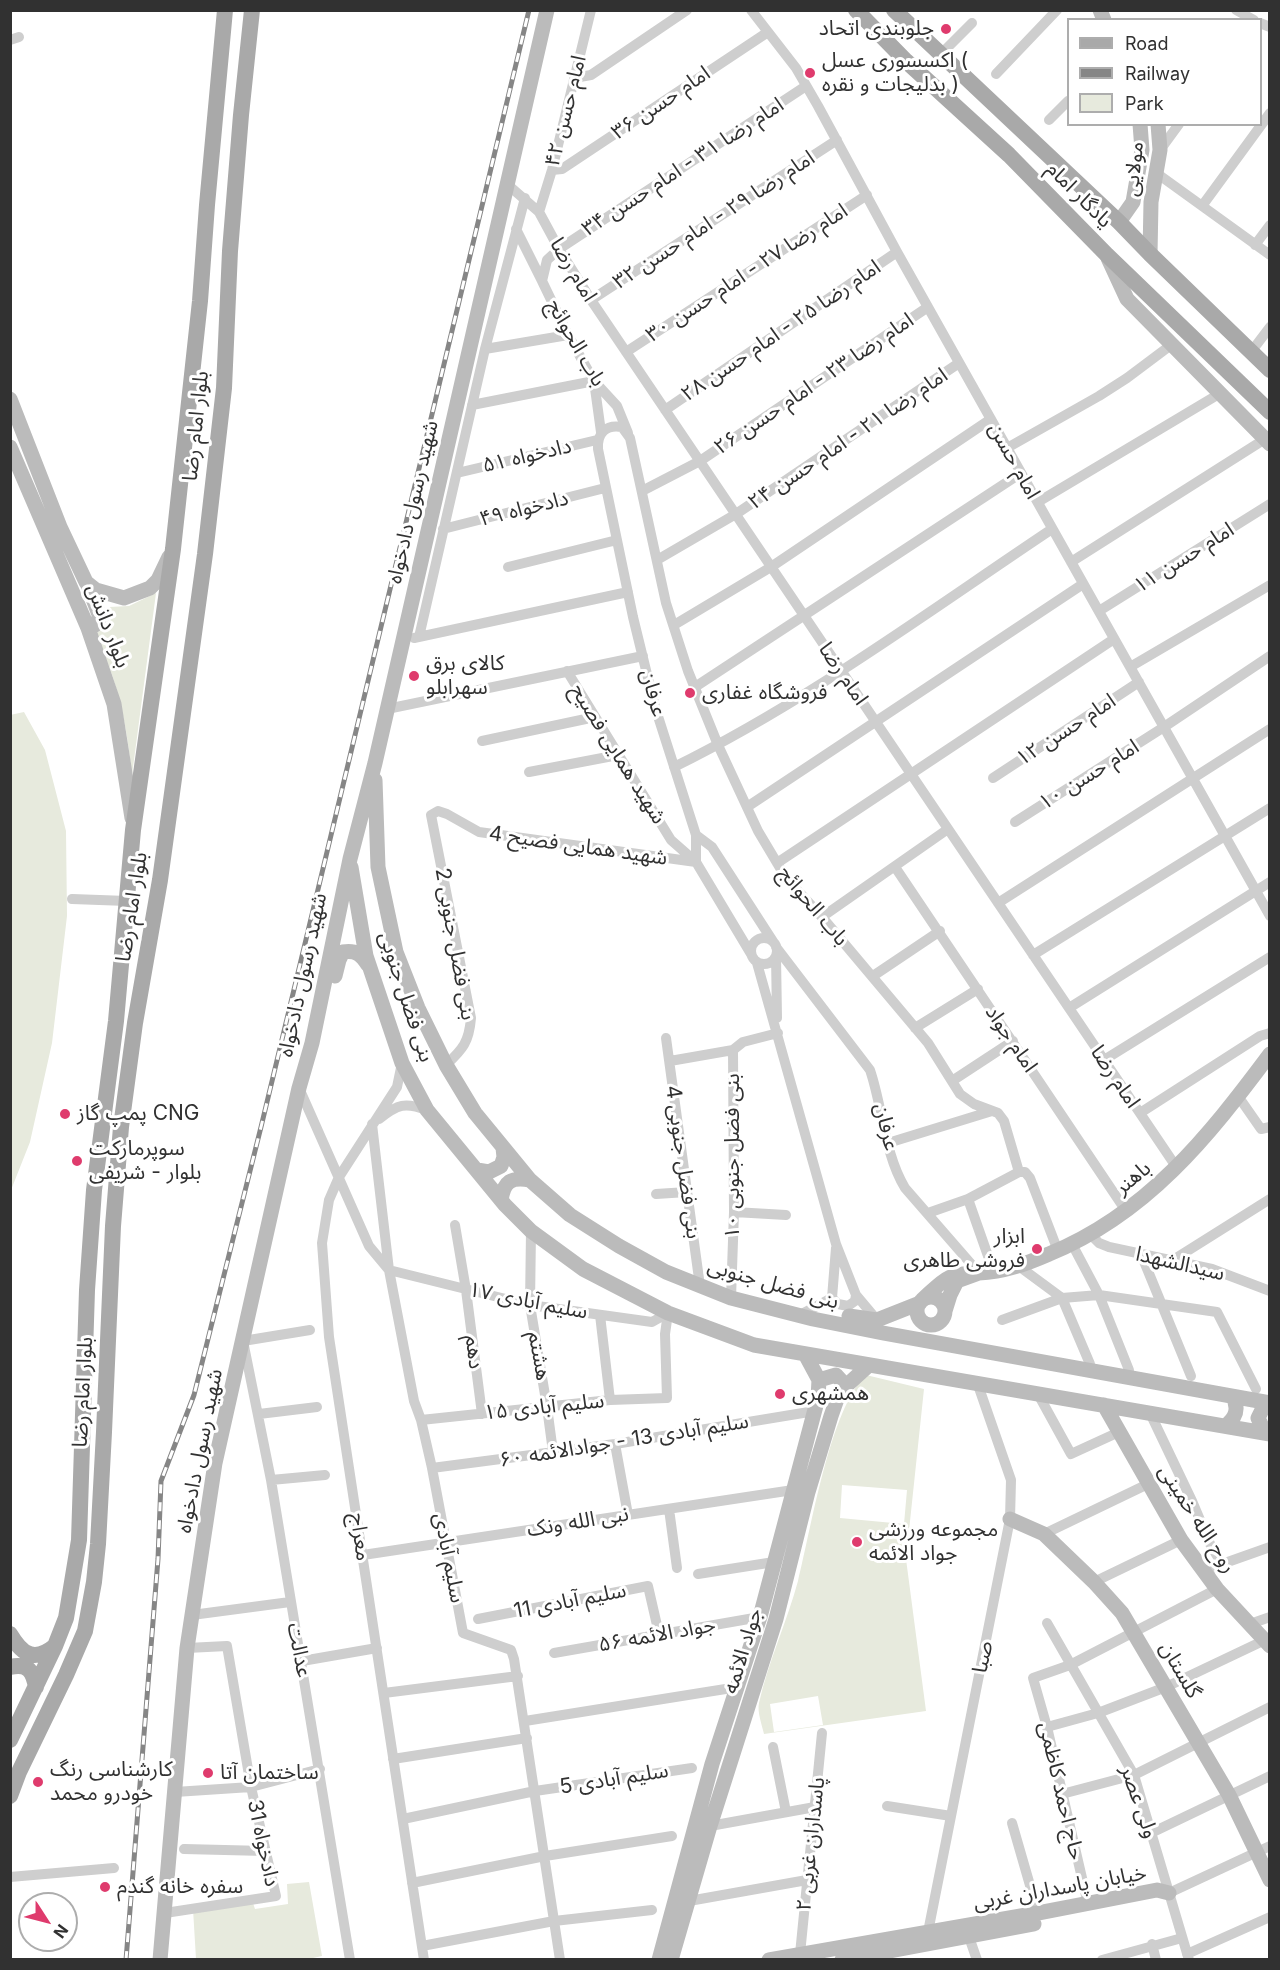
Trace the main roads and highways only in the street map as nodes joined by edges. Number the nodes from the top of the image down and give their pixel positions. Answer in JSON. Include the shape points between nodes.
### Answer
{"nodes":[{"id":1,"x":225,"y":10,"type":"edge"},
{"id":2,"x":252,"y":10,"type":"edge"},
{"id":3,"x":856,"y":10,"type":"edge"},
{"id":4,"x":894,"y":10,"type":"edge"},
{"id":5,"x":984,"y":96,"type":"junction"},
{"id":6,"x":969,"y":121,"type":"junction"},
{"id":7,"x":1031,"y":138,"type":"junction"},
{"id":8,"x":1009,"y":155,"type":"junction"},
{"id":9,"x":234,"y":206,"type":"junction"},
{"id":10,"x":205,"y":229,"type":"junction"},
{"id":11,"x":229,"y":274,"type":"junction"},
{"id":12,"x":200,"y":301,"type":"junction"},
{"id":13,"x":1269,"y":370,"type":"edge"},
{"id":14,"x":1269,"y":412,"type":"edge"},
{"id":15,"x":10,"y":1634,"type":"edge"},
{"id":16,"x":55,"y":1646,"type":"junction"},
{"id":17,"x":10,"y":1667,"type":"edge"},
{"id":18,"x":36,"y":1686,"type":"junction"},
{"id":19,"x":10,"y":1740,"type":"edge"},
{"id":20,"x":10,"y":1796,"type":"edge"}],
"edges":[{"from":1,"to":10,"type":"main road","name":"بلوار امام رضا"},
{"from":2,"to":9,"type":"main road","name":"بلوار امام رضا"},
{"from":3,"to":6,"type":"main road","name":"یادگار امام"},
{"from":4,"to":5,"type":"main road","name":"یادگار امام"},
{"from":5,"to":6,"type":"main road","via":[[990,108],[989,118],[981,123]]},
{"from":5,"to":7,"type":"main road","name":"یادگار امام"},
{"from":6,"to":8,"type":"main road","name":"یادگار امام"},
{"from":7,"to":8,"type":"main road","via":[[1006,129],[1001,143]]},
{"from":7,"to":13,"type":"main road","name":"یادگار امام"},
{"from":8,"to":14,"type":"main road","name":"یادگار امام"},
{"from":9,"to":10,"type":"main road","via":[[226,230],[216,239],[208,237]]},
{"from":9,"to":11,"type":"main road","name":"بلوار امام رضا"},
{"from":10,"to":12,"type":"main road","name":"بلوار امام رضا"},
{"from":11,"to":12,"type":"main road","via":[[219,262],[211,264]]},
{"from":11,"to":20,"type":"main road","name":"بلوار امام رضا","via":[[224,388],[205,554],[121,1127],[94,1582],[85,1631]]},
{"from":12,"to":16,"type":"main road","name":"بلوار امام رضا","via":[[94,1190],[79,1540],[66,1618]]},
{"from":15,"to":16,"type":"main road","via":[[21,1650],[29,1654],[45,1654]]},
{"from":16,"to":18,"type":"main road","name":"بلوار امام رضا"},
{"from":17,"to":18,"type":"main road","via":[[27,1667]]},
{"from":18,"to":19,"type":"main road","name":"بلوار امام رضا"}]}
